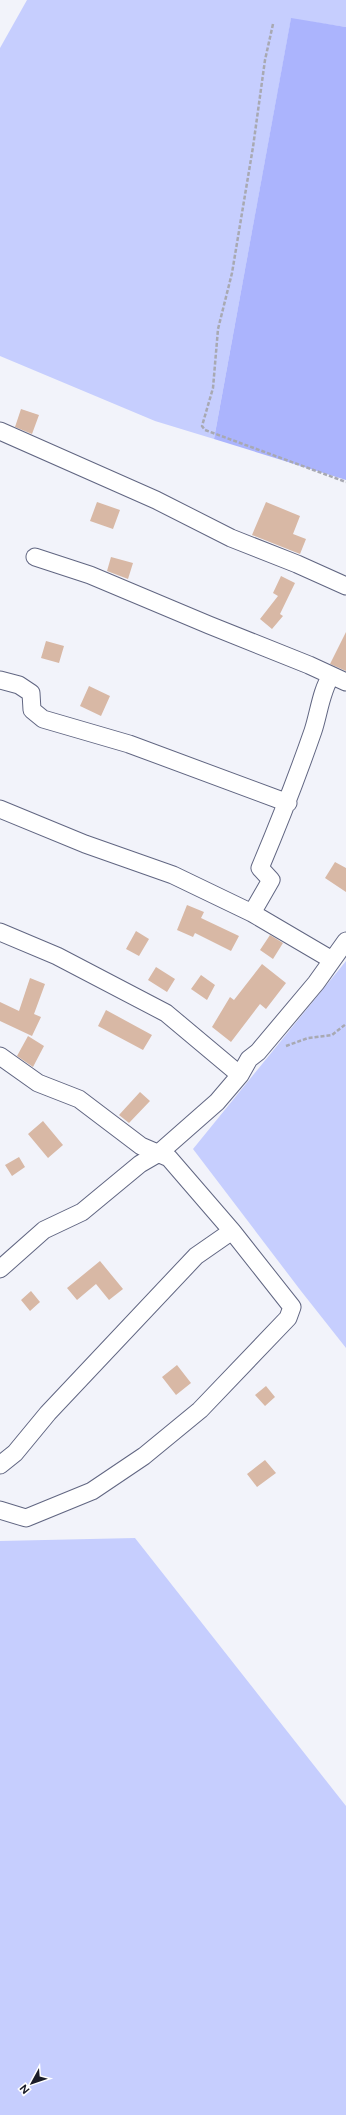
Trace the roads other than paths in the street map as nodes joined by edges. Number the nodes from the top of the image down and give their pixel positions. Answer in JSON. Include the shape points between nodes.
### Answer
{"nodes":[{"id":1,"x":0,"y":431,"type":"edge"},
{"id":2,"x":35,"y":557,"type":"dead end"},
{"id":3,"x":346,"y":586,"type":"edge"},
{"id":4,"x":339,"y":679,"type":"edge"},
{"id":5,"x":0,"y":680,"type":"edge"},
{"id":6,"x":288,"y":802,"type":"junction"},
{"id":7,"x":0,"y":809,"type":"edge"},
{"id":8,"x":252,"y":913,"type":"junction"},
{"id":9,"x":0,"y":932,"type":"edge"},
{"id":10,"x":346,"y":941,"type":"edge"},
{"id":11,"x":332,"y":960,"type":"junction"},
{"id":12,"x":0,"y":1056,"type":"edge"},
{"id":13,"x":240,"y":1076,"type":"junction"},
{"id":14,"x":159,"y":1153,"type":"junction"},
{"id":15,"x":232,"y":1231,"type":"junction"},
{"id":16,"x":0,"y":1270,"type":"edge"},
{"id":17,"x":0,"y":1465,"type":"edge"},
{"id":18,"x":0,"y":1510,"type":"edge"}],
"edges":[{"from":1,"to":3,"type":"street","via":[[156,500],[231,538]]},
{"from":2,"to":4,"type":"street","via":[[90,574]]},
{"from":4,"to":6,"type":"street","via":[[326,686],[320,712]]},
{"from":5,"to":6,"type":"street","via":[[27,689],[31,693],[32,710],[43,719],[129,744]]},
{"from":6,"to":8,"type":"street","via":[[260,868],[271,880]]},
{"from":7,"to":8,"type":"street","via":[[85,844],[173,875]]},
{"from":8,"to":11,"type":"street"},
{"from":9,"to":13,"type":"street","via":[[57,956],[166,1013]]},
{"from":10,"to":11,"type":"street"},
{"from":11,"to":13,"type":"street","via":[[258,1052],[249,1058]]},
{"from":12,"to":14,"type":"street","via":[[42,1085],[79,1099],[141,1146]]},
{"from":13,"to":14,"type":"street","via":[[217,1102]]},
{"from":14,"to":15,"type":"street","via":[[169,1158]]},
{"from":14,"to":16,"type":"street","via":[[140,1164],[82,1212],[44,1230]]},
{"from":15,"to":17,"type":"street","via":[[196,1256],[48,1413],[15,1453]]},
{"from":15,"to":18,"type":"street","via":[[292,1307],[288,1318],[200,1410],[144,1456],[98,1486],[26,1518]]}]}
